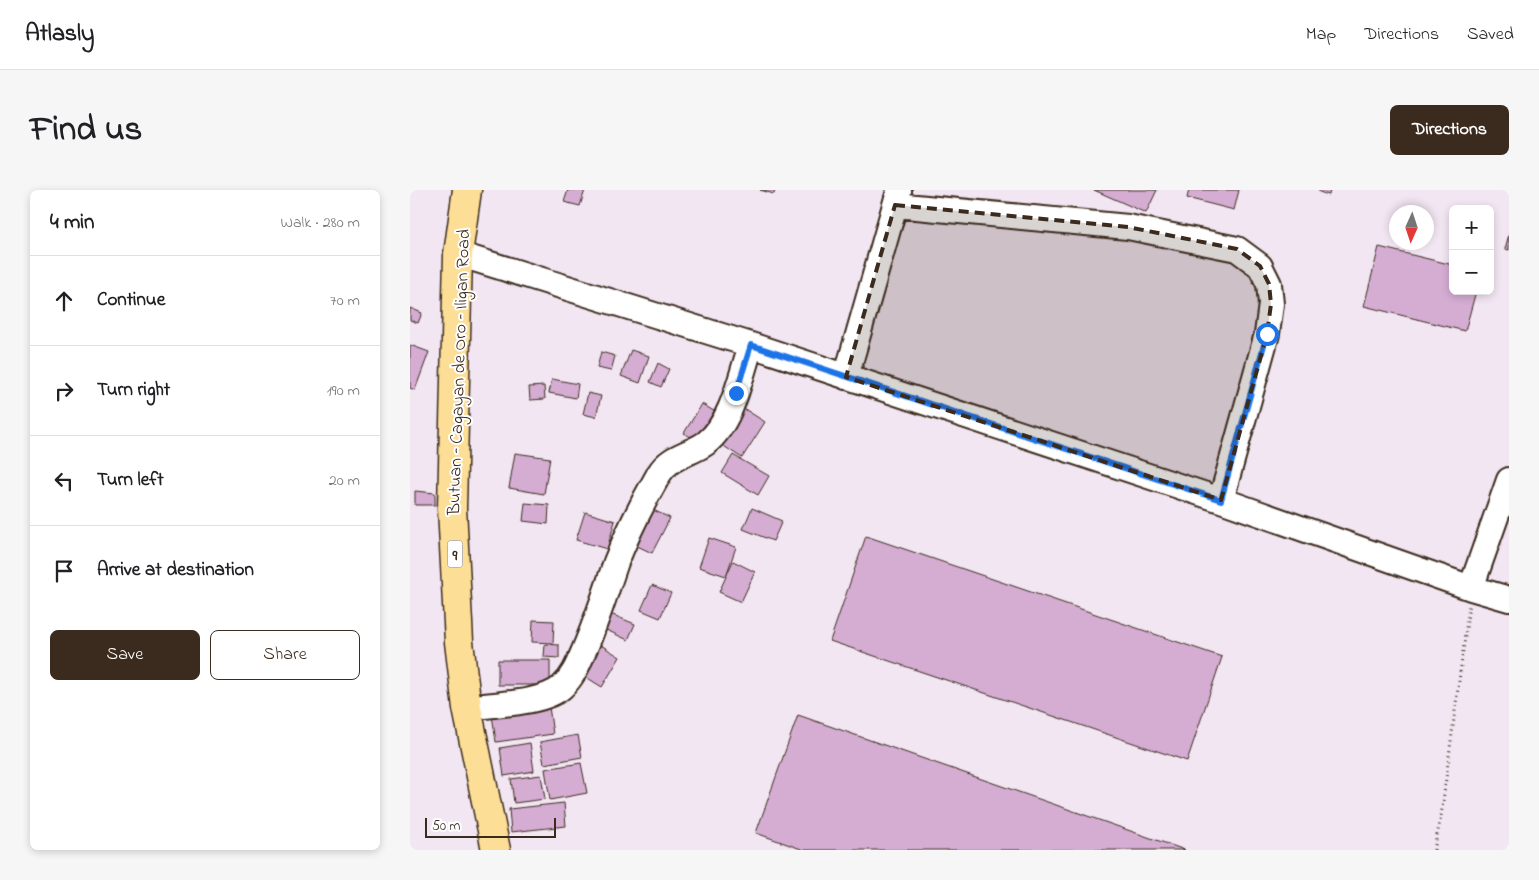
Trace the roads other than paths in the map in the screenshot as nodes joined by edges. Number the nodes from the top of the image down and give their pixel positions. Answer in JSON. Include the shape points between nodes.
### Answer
{"nodes":[{"id":1,"x":467,"y":190,"type":"edge"},
{"id":2,"x":897,"y":198,"type":"edge"},
{"id":3,"x":458,"y":254,"type":"junction"},
{"id":4,"x":751,"y":345,"type":"junction"},
{"id":5,"x":846,"y":377,"type":"junction"},
{"id":6,"x":1509,"y":480,"type":"edge"},
{"id":7,"x":1221,"y":500,"type":"junction"},
{"id":8,"x":1471,"y":588,"type":"junction"},
{"id":9,"x":1509,"y":599,"type":"edge"},
{"id":10,"x":467,"y":708,"type":"junction"},
{"id":11,"x":496,"y":850,"type":"edge"}],
"edges":[{"from":1,"to":3,"type":"highway","name":"Butuan – Cagayan de Oro – Iligan Road","number":"9"},
{"from":2,"to":5,"type":"street"},
{"from":2,"to":7,"type":"street","via":[[1128,227],[1238,249],[1260,266],[1269,284],[1272,304],[1267,334]]},
{"from":3,"to":4,"type":"street"},
{"from":3,"to":10,"type":"highway","name":"Butuan – Cagayan de Oro – Iligan Road","number":"9","via":[[452,508],[459,642]]},
{"from":4,"to":5,"type":"street"},
{"from":4,"to":10,"type":"street","via":[[728,414],[715,435],[706,444],[670,462],[660,471],[617,561],[573,674],[548,695]]},
{"from":5,"to":7,"type":"street"},
{"from":6,"to":8,"type":"street"},
{"from":7,"to":8,"type":"street"},
{"from":8,"to":9,"type":"street"},
{"from":10,"to":11,"type":"highway","name":"Butuan – Cagayan de Oro – Iligan Road","number":"9"}]}
